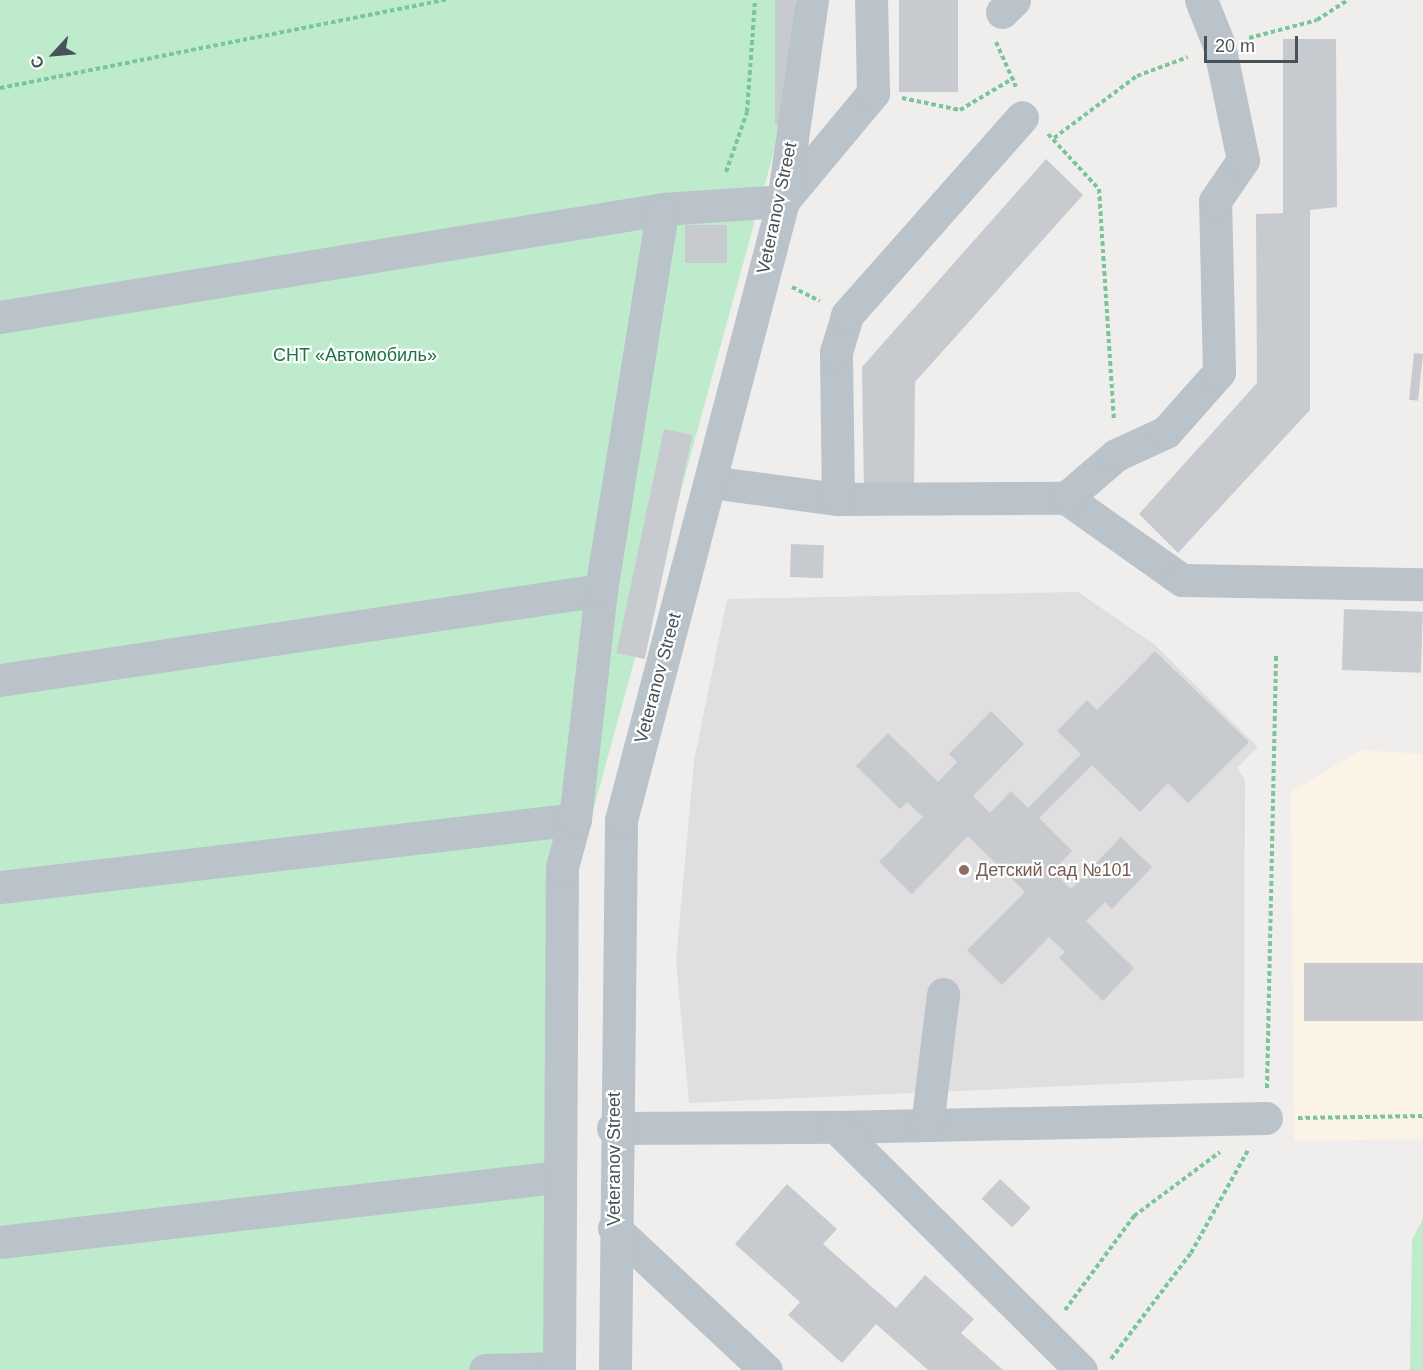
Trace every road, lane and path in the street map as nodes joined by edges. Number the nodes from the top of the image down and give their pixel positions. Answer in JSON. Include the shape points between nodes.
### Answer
{"nodes":[{"id":1,"x":446,"y":0,"type":"edge"},
{"id":2,"x":756,"y":0,"type":"edge"},
{"id":3,"x":812,"y":0,"type":"edge"},
{"id":4,"x":871,"y":0,"type":"edge"},
{"id":5,"x":1201,"y":0,"type":"edge"},
{"id":6,"x":1348,"y":0,"type":"edge"},
{"id":7,"x":1008,"y":6,"type":"edge"},
{"id":8,"x":1219,"y":45,"type":"junction"},
{"id":9,"x":1014,"y":78,"type":"junction"},
{"id":10,"x":0,"y":88,"type":"edge"},
{"id":11,"x":873,"y":93,"type":"junction"},
{"id":12,"x":1022,"y":117,"type":"junction"},
{"id":13,"x":1053,"y":138,"type":"junction"},
{"id":14,"x":783,"y":201,"type":"junction"},
{"id":15,"x":714,"y":203,"type":"junction"},
{"id":16,"x":663,"y":209,"type":"junction"},
{"id":17,"x":765,"y":273,"type":"junction"},
{"id":18,"x":847,"y":315,"type":"junction"},
{"id":19,"x":0,"y":317,"type":"edge"},
{"id":20,"x":1116,"y":455,"type":"junction"},
{"id":21,"x":710,"y":482,"type":"junction"},
{"id":22,"x":1066,"y":498,"type":"junction"},
{"id":23,"x":837,"y":500,"type":"junction"},
{"id":24,"x":1423,"y":584,"type":"edge"},
{"id":25,"x":601,"y":590,"type":"junction"},
{"id":26,"x":1276,"y":653,"type":"dead end"},
{"id":27,"x":0,"y":680,"type":"edge"},
{"id":28,"x":576,"y":819,"type":"junction"},
{"id":29,"x":0,"y":887,"type":"edge"},
{"id":30,"x":943,"y":994,"type":"dead end"},
{"id":31,"x":1423,"y":1116,"type":"edge"},
{"id":32,"x":1266,"y":1118,"type":"junction"},
{"id":33,"x":927,"y":1125,"type":"junction"},
{"id":34,"x":836,"y":1127,"type":"junction"},
{"id":35,"x":614,"y":1128,"type":"junction"},
{"id":36,"x":556,"y":1177,"type":"junction"},
{"id":37,"x":614,"y":1228,"type":"junction"},
{"id":38,"x":0,"y":1242,"type":"edge"},
{"id":39,"x":1046,"y":1336,"type":"junction"},
{"id":40,"x":559,"y":1369,"type":"edge"},
{"id":41,"x":485,"y":1370,"type":"edge"},
{"id":42,"x":615,"y":1370,"type":"edge"},
{"id":43,"x":766,"y":1370,"type":"edge"},
{"id":44,"x":1081,"y":1370,"type":"edge"},
{"id":45,"x":1102,"y":1370,"type":"edge"}],
"edges":[{"from":1,"to":10,"type":"path"},
{"from":2,"to":15,"type":"path","via":[[747,112]]},
{"from":3,"to":14,"type":"street","name":"Veteranov Street"},
{"from":4,"to":11,"type":"street"},
{"from":5,"to":8,"type":"street"},
{"from":6,"to":8,"type":"path","via":[[1317,20]]},
{"from":7,"to":9,"type":"path","via":[[990,29]]},
{"from":8,"to":13,"type":"path","via":[[1137,76]]},
{"from":8,"to":20,"type":"street","via":[[1243,160],[1215,201],[1219,372],[1166,432]]},
{"from":9,"to":11,"type":"path","via":[[960,110]]},
{"from":9,"to":12,"type":"path"},
{"from":11,"to":14,"type":"street"},
{"from":12,"to":13,"type":"path"},
{"from":12,"to":18,"type":"street"},
{"from":13,"to":20,"type":"path","via":[[1099,189]]},
{"from":14,"to":15,"type":"street"},
{"from":14,"to":17,"type":"street","name":"Veteranov Street"},
{"from":15,"to":16,"type":"street"},
{"from":16,"to":19,"type":"street"},
{"from":16,"to":25,"type":"street"},
{"from":17,"to":18,"type":"path"},
{"from":17,"to":21,"type":"street","name":"Veteranov Street"},
{"from":18,"to":23,"type":"street","via":[[836,352]]},
{"from":20,"to":22,"type":"street"},
{"from":21,"to":23,"type":"street"},
{"from":21,"to":35,"type":"street","name":"Veteranov Street","via":[[621,820]]},
{"from":22,"to":23,"type":"street"},
{"from":22,"to":24,"type":"street","via":[[1182,580]]},
{"from":25,"to":27,"type":"street"},
{"from":25,"to":28,"type":"street"},
{"from":26,"to":32,"type":"path"},
{"from":28,"to":29,"type":"street"},
{"from":28,"to":36,"type":"street","via":[[562,867]]},
{"from":30,"to":33,"type":"street"},
{"from":31,"to":32,"type":"path"},
{"from":32,"to":33,"type":"street"},
{"from":32,"to":39,"type":"path","via":[[1134,1216]]},
{"from":32,"to":45,"type":"path","via":[[1191,1253]]},
{"from":33,"to":34,"type":"street"},
{"from":34,"to":35,"type":"street"},
{"from":34,"to":39,"type":"street"},
{"from":35,"to":37,"type":"street","name":"Veteranov Street"},
{"from":36,"to":38,"type":"street"},
{"from":36,"to":40,"type":"street"},
{"from":37,"to":42,"type":"street","name":"Veteranov Street"},
{"from":37,"to":43,"type":"street"},
{"from":39,"to":44,"type":"street"},
{"from":40,"to":41,"type":"street"}]}
